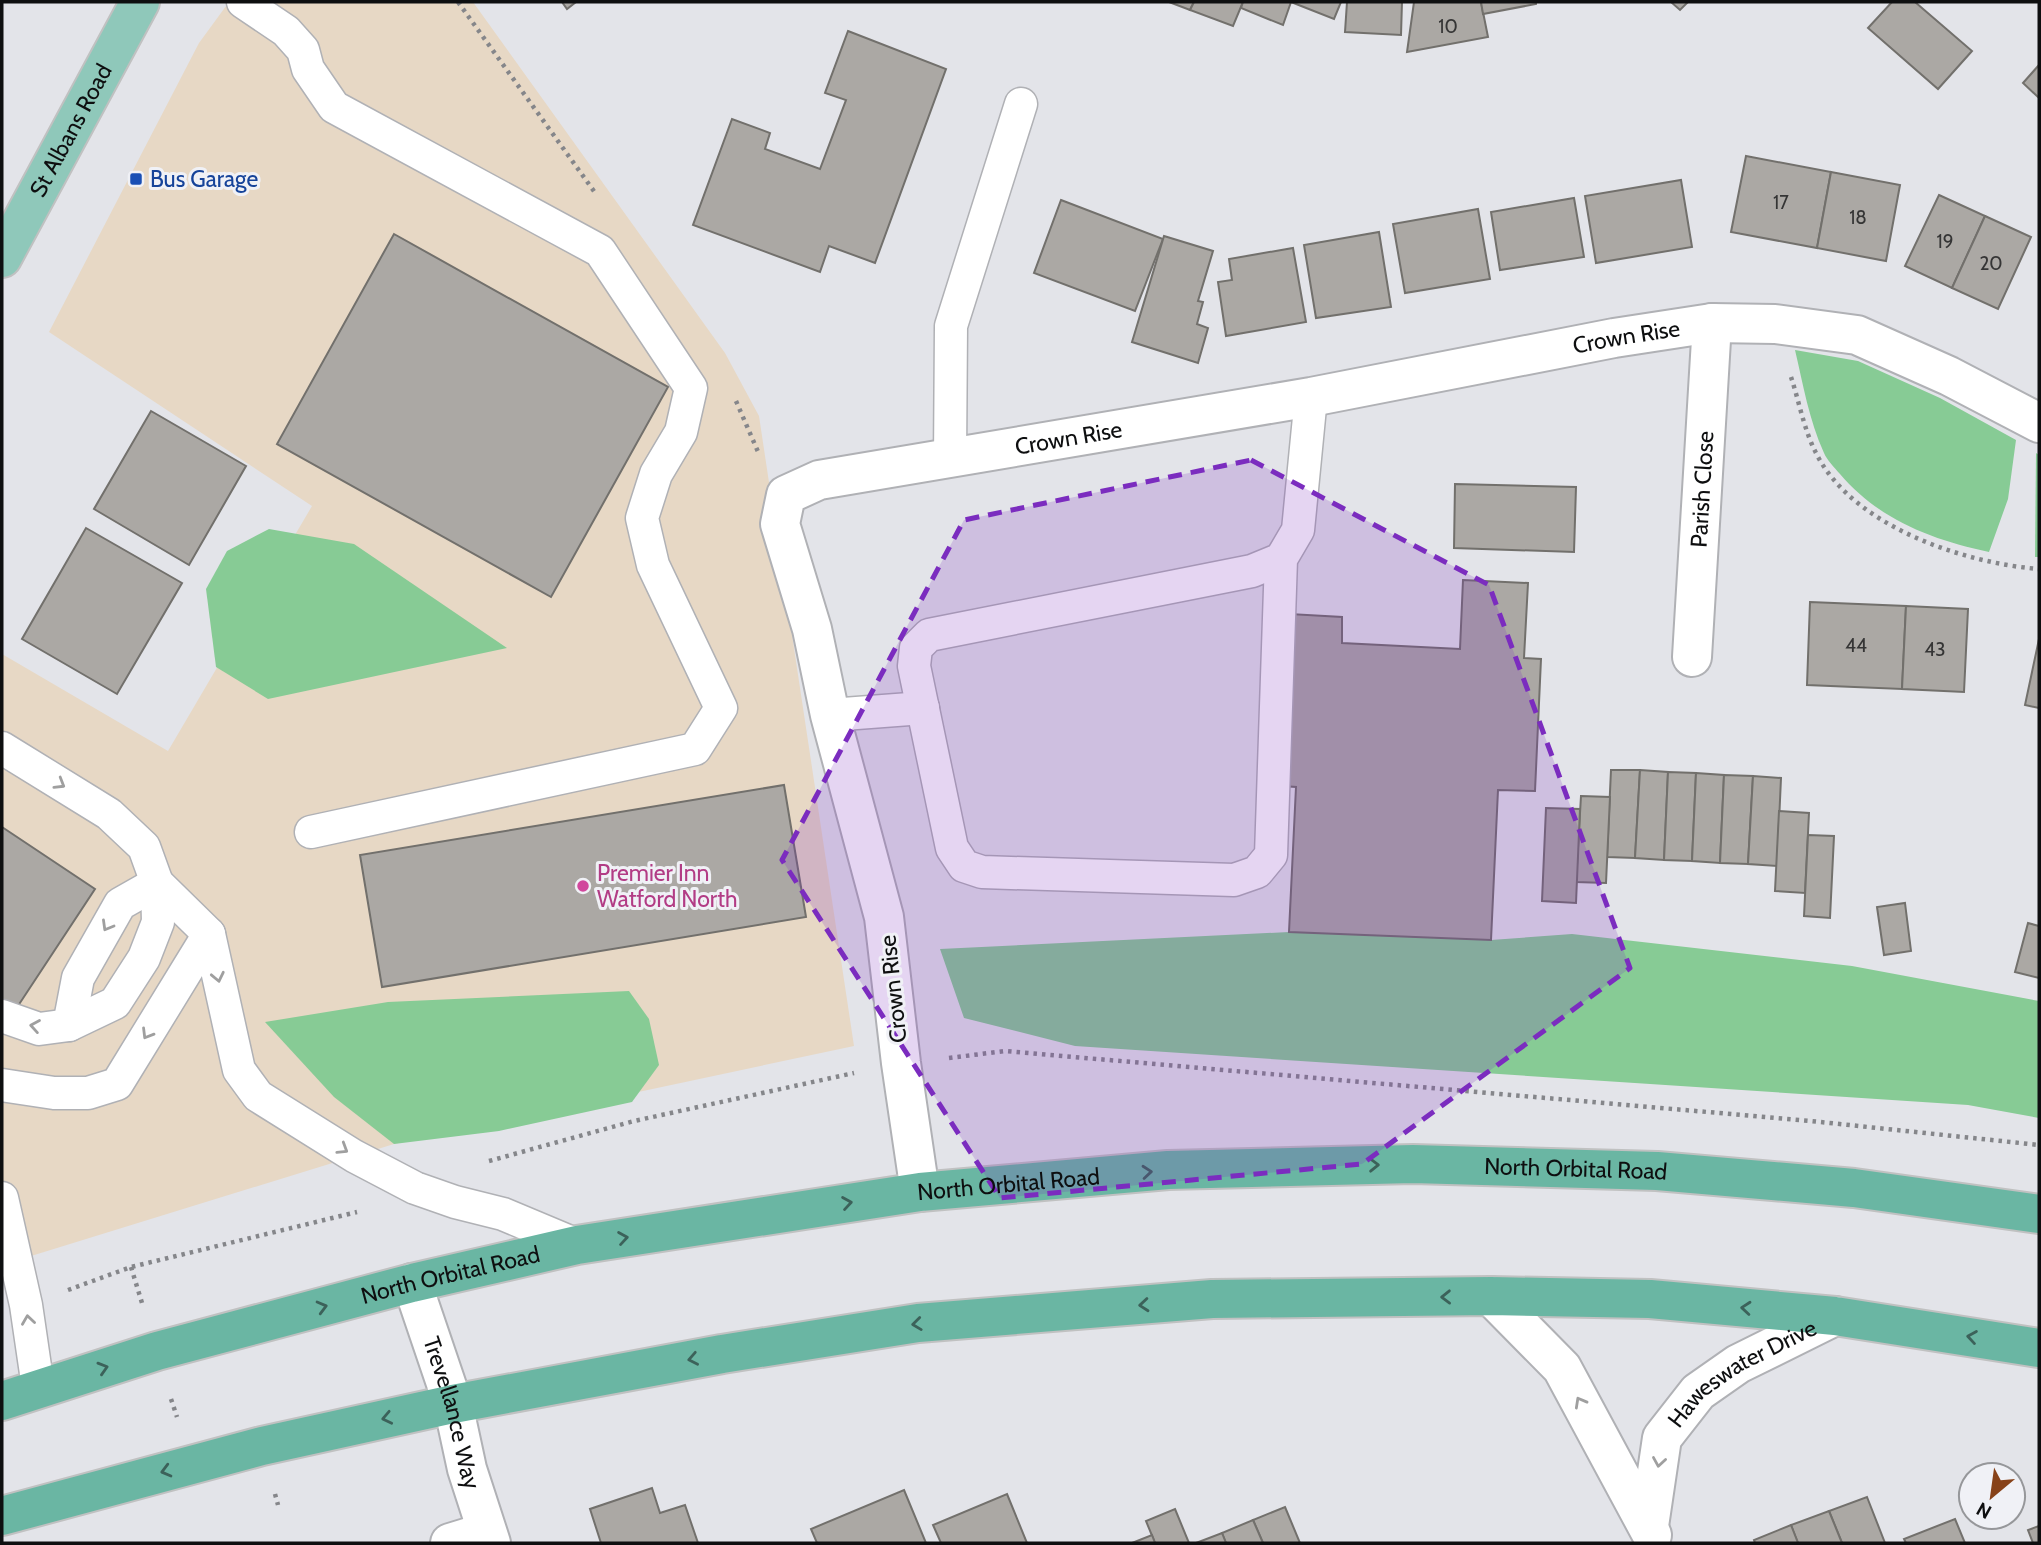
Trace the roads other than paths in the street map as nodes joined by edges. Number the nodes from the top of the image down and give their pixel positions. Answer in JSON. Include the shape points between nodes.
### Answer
{"nodes":[{"id":1,"x":140,"y":2,"type":"edge"},
{"id":2,"x":243,"y":2,"type":"edge"},
{"id":3,"x":1021,"y":104,"type":"dead end"},
{"id":4,"x":2,"y":258,"type":"edge"},
{"id":5,"x":1712,"y":323,"type":"junction"},
{"id":6,"x":1311,"y":397,"type":"junction"},
{"id":7,"x":2039,"y":423,"type":"edge"},
{"id":8,"x":950,"y":459,"type":"junction"},
{"id":9,"x":1281,"y":559,"type":"junction"},
{"id":10,"x":1692,"y":657,"type":"dead end"},
{"id":11,"x":923,"y":708,"type":"junction"},
{"id":12,"x":830,"y":715,"type":"junction"},
{"id":13,"x":2,"y":748,"type":"edge"},
{"id":14,"x":311,"y":832,"type":"dead end"},
{"id":15,"x":157,"y":883,"type":"junction"},
{"id":16,"x":209,"y":934,"type":"junction"},
{"id":17,"x":2,"y":1016,"type":"edge"},
{"id":18,"x":69,"y":1025,"type":"junction"},
{"id":19,"x":2,"y":1085,"type":"edge"},
{"id":20,"x":920,"y":1192,"type":"junction"},
{"id":21,"x":2,"y":1198,"type":"edge"},
{"id":22,"x":2039,"y":1214,"type":"edge"},
{"id":23,"x":577,"y":1245,"type":"junction"},
{"id":24,"x":412,"y":1283,"type":"junction"},
{"id":25,"x":1492,"y":1296,"type":"junction"},
{"id":26,"x":1835,"y":1316,"type":"junction"},
{"id":27,"x":2039,"y":1348,"type":"edge"},
{"id":28,"x":38,"y":1388,"type":"junction"},
{"id":29,"x":2,"y":1401,"type":"edge"},
{"id":30,"x":453,"y":1404,"type":"junction"},
{"id":31,"x":2,"y":1516,"type":"edge"},
{"id":32,"x":1652,"y":1535,"type":"edge"},
{"id":33,"x":489,"y":1538,"type":"edge"},
{"id":34,"x":450,"y":1543,"type":"edge"}],
"edges":[{"from":1,"to":4,"type":"main road","name":"St Albans Road"},
{"from":2,"to":14,"type":"lane","via":[[286,31],[303,50],[308,69],[334,107],[600,251],[631,296],[691,388],[681,432],[656,474],[642,518],[653,565],[721,708],[695,749]]},
{"from":3,"to":8,"type":"lane","via":[[951,326]]},
{"from":5,"to":6,"type":"street","name":"Crown Rise"},
{"from":5,"to":7,"type":"street","name":"Crown Rise","via":[[1775,324],[1857,335]]},
{"from":5,"to":10,"type":"street","name":"Parish Close"},
{"from":6,"to":8,"type":"street","name":"Crown Rise"},
{"from":6,"to":9,"type":"lane","via":[[1298,530]]},
{"from":8,"to":12,"type":"street","name":"Crown Rise","via":[[819,480],[786,495],[780,524],[812,629]]},
{"from":9,"to":11,"type":"lane","via":[[1252,571],[929,635],[916,648],[914,666]]},
{"from":9,"to":11,"type":"lane","via":[[1271,855],[1257,872],[1234,880],[982,872],[964,866],[952,848]]},
{"from":11,"to":12,"type":"lane"},
{"from":12,"to":20,"type":"street","name":"Crown Rise","via":[[884,917]]},
{"from":13,"to":15,"type":"lane","one_way":true,"via":[[109,814],[144,847]]},
{"from":15,"to":16,"type":"lane"},
{"from":15,"to":18,"type":"lane","one_way":true,"via":[[120,904],[78,978]]},
{"from":15,"to":18,"type":"lane","via":[[158,922],[144,958],[115,1003]]},
{"from":16,"to":19,"type":"lane","one_way":true,"via":[[117,1083],[88,1093]]},
{"from":16,"to":23,"type":"lane","one_way":true,"via":[[239,1070],[258,1096],[415,1188],[503,1214]]},
{"from":18,"to":17,"type":"lane","one_way":true,"via":[[39,1029]]},
{"from":20,"to":22,"type":"highway","name":"North Orbital Road","one_way":true,"via":[[1167,1170],[1413,1164],[1657,1171],[1854,1188]]},
{"from":23,"to":20,"type":"highway","name":"North Orbital Road","one_way":true},
{"from":28,"to":21,"type":"lane","one_way":true,"via":[[26,1305]]},
{"from":23,"to":24,"type":"highway","name":"North Orbital Road"},
{"from":28,"to":24,"type":"highway","name":"North Orbital Road","one_way":true},
{"from":24,"to":30,"type":"street","name":"Trevellance Way"},
{"from":26,"to":25,"type":"highway","one_way":true,"via":[[1650,1299]]},
{"from":25,"to":30,"type":"highway","one_way":true,"via":[[1212,1299],[918,1323]]},
{"from":32,"to":25,"type":"street","name":"Haweswater Drive","one_way":true,"via":[[1562,1368]]},
{"from":27,"to":26,"type":"highway","one_way":true},
{"from":26,"to":32,"type":"street","name":"Haweswater Drive","one_way":true,"via":[[1738,1364],[1698,1392],[1662,1438]]},
{"from":28,"to":29,"type":"highway","name":"North Orbital Road"},
{"from":30,"to":31,"type":"highway","one_way":true,"via":[[261,1446]]},
{"from":30,"to":33,"type":"street","name":"Trevellance Way"},
{"from":33,"to":34,"type":"street"}]}
